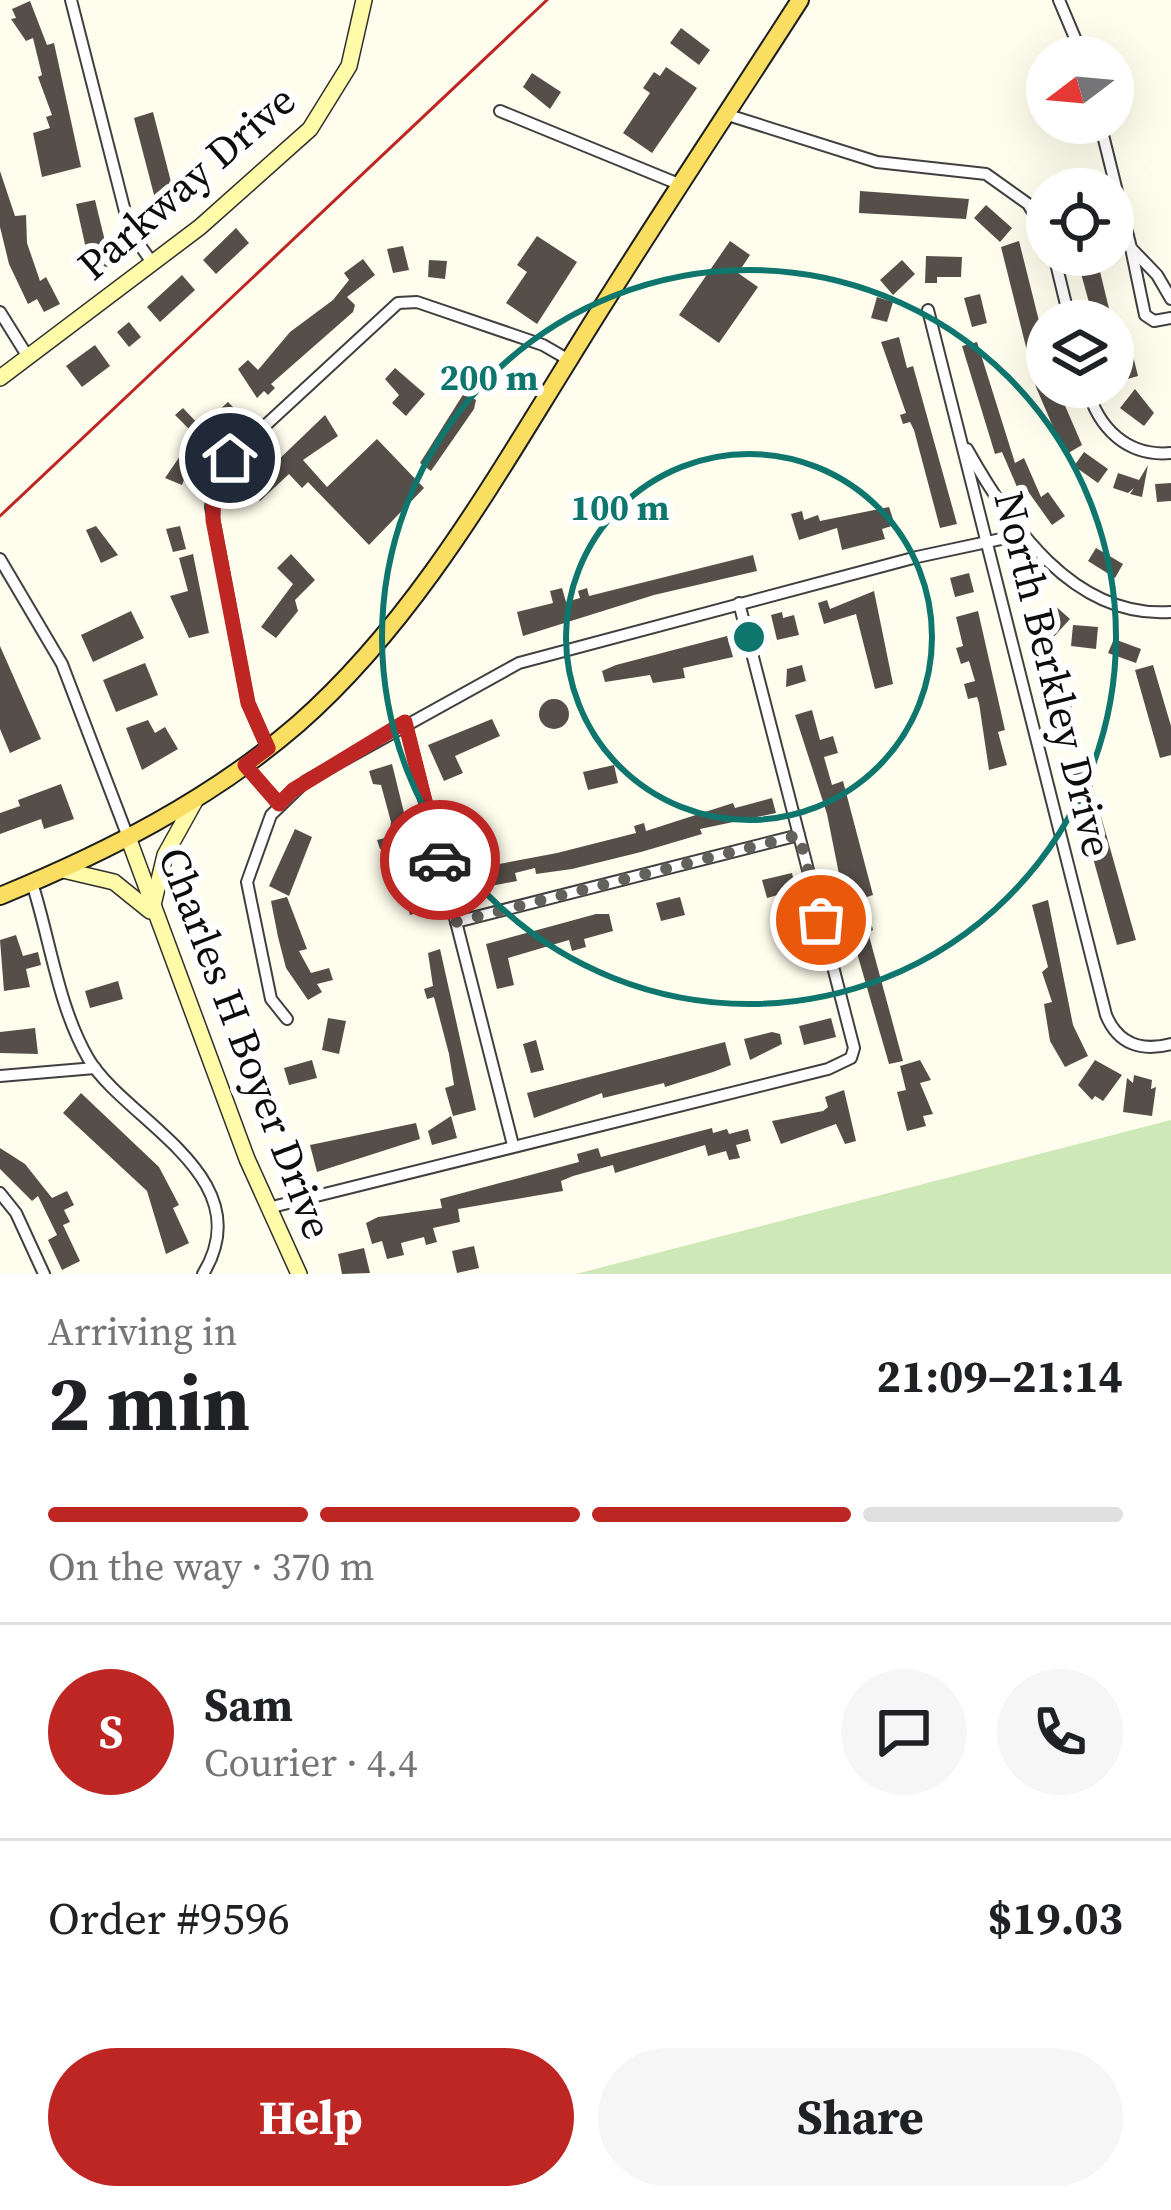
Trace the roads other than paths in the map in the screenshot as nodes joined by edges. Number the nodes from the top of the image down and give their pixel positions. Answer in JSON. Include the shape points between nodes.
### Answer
{"nodes":[{"id":1,"x":71,"y":0,"type":"edge"},
{"id":2,"x":364,"y":0,"type":"edge"},
{"id":3,"x":800,"y":0,"type":"edge"},
{"id":4,"x":1059,"y":0,"type":"edge"},
{"id":5,"x":1074,"y":36,"type":"edge"},
{"id":6,"x":500,"y":111,"type":"dead end"},
{"id":7,"x":728,"y":115,"type":"junction"},
{"id":8,"x":681,"y":185,"type":"junction"},
{"id":9,"x":1026,"y":202,"type":"edge"},
{"id":10,"x":1134,"y":251,"type":"edge"},
{"id":11,"x":1134,"y":262,"type":"edge"},
{"id":12,"x":153,"y":264,"type":"junction"},
{"id":13,"x":1171,"y":299,"type":"edge"},
{"id":14,"x":928,"y":310,"type":"dead end"},
{"id":15,"x":0,"y":312,"type":"edge"},
{"id":16,"x":1171,"y":318,"type":"edge"},
{"id":17,"x":28,"y":358,"type":"junction"},
{"id":18,"x":569,"y":360,"type":"junction"},
{"id":19,"x":0,"y":379,"type":"edge"},
{"id":20,"x":1098,"y":408,"type":"edge"},
{"id":21,"x":960,"y":436,"type":"junction"},
{"id":22,"x":1171,"y":453,"type":"edge"},
{"id":23,"x":1020,"y":535,"type":"junction"},
{"id":24,"x":987,"y":541,"type":"junction"},
{"id":25,"x":0,"y":559,"type":"edge"},
{"id":26,"x":740,"y":603,"type":"junction"},
{"id":27,"x":1171,"y":612,"type":"edge"},
{"id":28,"x":405,"y":722,"type":"junction"},
{"id":29,"x":268,"y":748,"type":"junction"},
{"id":30,"x":245,"y":765,"type":"junction"},
{"id":31,"x":195,"y":801,"type":"junction"},
{"id":32,"x":279,"y":804,"type":"junction"},
{"id":33,"x":799,"y":835,"type":"junction"},
{"id":34,"x":128,"y":837,"type":"junction"},
{"id":35,"x":63,"y":870,"type":"junction"},
{"id":36,"x":32,"y":883,"type":"junction"},
{"id":37,"x":0,"y":896,"type":"edge"},
{"id":38,"x":152,"y":912,"type":"junction"},
{"id":39,"x":456,"y":922,"type":"junction"},
{"id":40,"x":287,"y":1019,"type":"dead end"},
{"id":41,"x":1171,"y":1044,"type":"edge"},
{"id":42,"x":95,"y":1068,"type":"junction"},
{"id":43,"x":0,"y":1076,"type":"edge"},
{"id":44,"x":513,"y":1145,"type":"junction"},
{"id":45,"x":0,"y":1193,"type":"edge"},
{"id":46,"x":268,"y":1208,"type":"junction"},
{"id":47,"x":44,"y":1274,"type":"edge"},
{"id":48,"x":203,"y":1274,"type":"edge"},
{"id":49,"x":299,"y":1274,"type":"edge"}],
"edges":[{"from":1,"to":12,"type":"street","via":[[130,231]]},
{"from":2,"to":12,"type":"street","name":"Parkway Drive","via":[[350,66],[327,108]]},
{"from":3,"to":7,"type":"main road"},
{"from":4,"to":5,"type":"street"},
{"from":6,"to":8,"type":"street"},
{"from":7,"to":8,"type":"main road"},
{"from":7,"to":9,"type":"street","via":[[877,162],[986,174]]},
{"from":8,"to":18,"type":"main road"},
{"from":10,"to":13,"type":"street"},
{"from":11,"to":16,"type":"street","via":[[1145,315]]},
{"from":12,"to":17,"type":"street","name":"Parkway Drive"},
{"from":14,"to":21,"type":"street","name":"North Berkley Drive"},
{"from":15,"to":17,"type":"street"},
{"from":17,"to":19,"type":"street","name":"Parkway Drive"},
{"from":18,"to":29,"type":"main road","via":[[391,626]]},
{"from":18,"to":29,"type":"street","via":[[406,300],[230,458],[214,483],[213,520],[248,703]]},
{"from":20,"to":22,"type":"street","via":[[1110,433],[1137,449]]},
{"from":21,"to":23,"type":"street"},
{"from":21,"to":24,"type":"street","name":"North Berkley Drive"},
{"from":23,"to":24,"type":"street"},
{"from":23,"to":27,"type":"street","via":[[1094,597],[1130,611]]},
{"from":24,"to":26,"type":"street"},
{"from":24,"to":41,"type":"street","name":"North Berkley Drive","via":[[1106,1015],[1133,1045]]},
{"from":25,"to":34,"type":"street","via":[[62,664]]},
{"from":26,"to":28,"type":"street","via":[[518,663]]},
{"from":26,"to":33,"type":"street"},
{"from":28,"to":32,"type":"street"},
{"from":28,"to":39,"type":"street"},
{"from":29,"to":30,"type":"main road"},
{"from":30,"to":31,"type":"main road"},
{"from":30,"to":32,"type":"street"},
{"from":31,"to":34,"type":"main road"},
{"from":31,"to":38,"type":"street","via":[[170,843]]},
{"from":32,"to":40,"type":"street","via":[[253,854],[246,894],[271,999]]},
{"from":33,"to":39,"type":"street"},
{"from":33,"to":44,"type":"street","via":[[851,1058]]},
{"from":34,"to":35,"type":"main road"},
{"from":34,"to":38,"type":"street","name":"Charles H Boyer Drive"},
{"from":35,"to":36,"type":"main road"},
{"from":35,"to":38,"type":"street","via":[[114,882]]},
{"from":36,"to":37,"type":"main road"},
{"from":36,"to":42,"type":"street","via":[[72,1020]]},
{"from":38,"to":46,"type":"street","name":"Charles H Boyer Drive"},
{"from":39,"to":44,"type":"street"},
{"from":42,"to":43,"type":"street"},
{"from":42,"to":48,"type":"street","via":[[192,1165],[216,1223]]},
{"from":44,"to":46,"type":"street"},
{"from":45,"to":47,"type":"street"},
{"from":46,"to":49,"type":"street","name":"Charles H Boyer Drive"}]}
